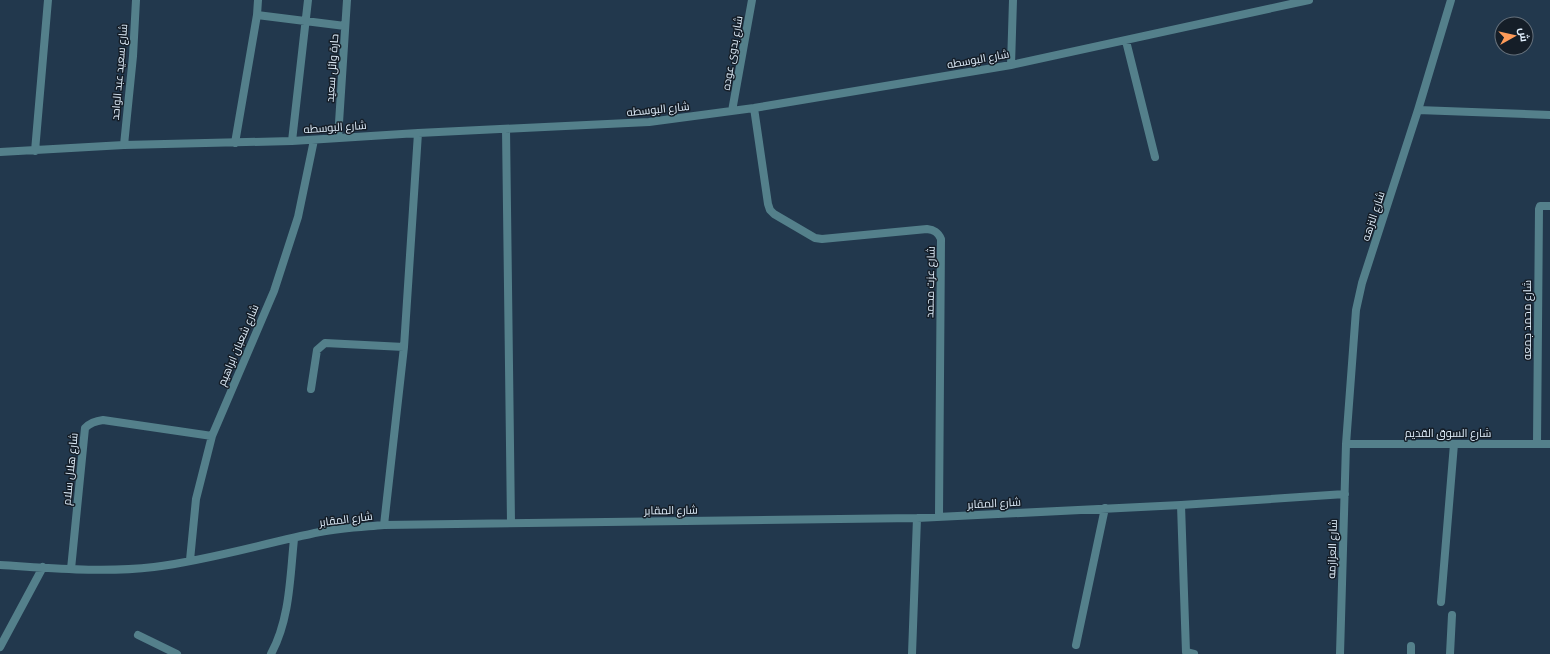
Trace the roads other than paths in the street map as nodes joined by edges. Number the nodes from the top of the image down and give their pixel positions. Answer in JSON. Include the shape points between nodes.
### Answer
{"nodes":[{"id":1,"x":48,"y":0,"type":"edge"},
{"id":2,"x":136,"y":0,"type":"edge"},
{"id":3,"x":258,"y":0,"type":"edge"},
{"id":4,"x":308,"y":0,"type":"edge"},
{"id":5,"x":347,"y":0,"type":"edge"},
{"id":6,"x":752,"y":0,"type":"edge"},
{"id":7,"x":1013,"y":0,"type":"edge"},
{"id":8,"x":1309,"y":0,"type":"edge"},
{"id":9,"x":1451,"y":0,"type":"edge"},
{"id":10,"x":257,"y":15,"type":"junction"},
{"id":11,"x":306,"y":20,"type":"junction"},
{"id":12,"x":345,"y":26,"type":"junction"},
{"id":13,"x":1126,"y":41,"type":"junction"},
{"id":14,"x":1011,"y":64,"type":"junction"},
{"id":15,"x":754,"y":108,"type":"junction"},
{"id":16,"x":1418,"y":110,"type":"junction"},
{"id":17,"x":732,"y":111,"type":"junction"},
{"id":18,"x":1550,"y":115,"type":"edge"},
{"id":19,"x":506,"y":129,"type":"junction"},
{"id":20,"x":418,"y":133,"type":"junction"},
{"id":21,"x":338,"y":138,"type":"junction"},
{"id":22,"x":314,"y":140,"type":"junction"},
{"id":23,"x":292,"y":141,"type":"junction"},
{"id":24,"x":235,"y":143,"type":"junction"},
{"id":25,"x":124,"y":145,"type":"junction"},
{"id":26,"x":35,"y":151,"type":"junction"},
{"id":27,"x":0,"y":152,"type":"edge"},
{"id":28,"x":1155,"y":157,"type":"dead end"},
{"id":29,"x":1550,"y":206,"type":"edge"},
{"id":30,"x":404,"y":347,"type":"junction"},
{"id":31,"x":311,"y":389,"type":"dead end"},
{"id":32,"x":212,"y":436,"type":"junction"},
{"id":33,"x":1346,"y":444,"type":"junction"},
{"id":34,"x":1454,"y":444,"type":"junction"},
{"id":35,"x":1537,"y":444,"type":"junction"},
{"id":36,"x":1550,"y":444,"type":"edge"},
{"id":37,"x":1345,"y":494,"type":"junction"},
{"id":38,"x":1181,"y":505,"type":"junction"},
{"id":39,"x":1105,"y":508,"type":"junction"},
{"id":40,"x":939,"y":516,"type":"junction"},
{"id":41,"x":917,"y":518,"type":"junction"},
{"id":42,"x":511,"y":523,"type":"junction"},
{"id":43,"x":384,"y":525,"type":"junction"},
{"id":44,"x":294,"y":539,"type":"junction"},
{"id":45,"x":190,"y":560,"type":"junction"},
{"id":46,"x":0,"y":565,"type":"edge"},
{"id":47,"x":43,"y":567,"type":"junction"},
{"id":48,"x":71,"y":569,"type":"junction"},
{"id":49,"x":1441,"y":602,"type":"dead end"},
{"id":50,"x":1452,"y":614,"type":"dead end"},
{"id":51,"x":138,"y":635,"type":"dead end"},
{"id":52,"x":1076,"y":645,"type":"dead end"},
{"id":53,"x":0,"y":647,"type":"edge"},
{"id":54,"x":177,"y":654,"type":"edge"},
{"id":55,"x":271,"y":654,"type":"edge"},
{"id":56,"x":912,"y":654,"type":"edge"},
{"id":57,"x":1194,"y":654,"type":"edge"},
{"id":58,"x":1340,"y":654,"type":"edge"},
{"id":59,"x":1450,"y":654,"type":"edge"}],
"edges":[{"from":1,"to":26,"type":"street"},
{"from":2,"to":25,"type":"street","name":"شارع سعيد عبد الواحد"},
{"from":3,"to":10,"type":"street"},
{"from":4,"to":11,"type":"street"},
{"from":5,"to":12,"type":"street","name":"حارة وائل سعيد"},
{"from":6,"to":17,"type":"street","name":"شارع بدوى عوده"},
{"from":7,"to":14,"type":"street"},
{"from":8,"to":13,"type":"street","name":"شارع البوسطه"},
{"from":9,"to":16,"type":"street","name":"شارع النزهه"},
{"from":10,"to":11,"type":"street"},
{"from":10,"to":24,"type":"street"},
{"from":11,"to":12,"type":"street"},
{"from":11,"to":23,"type":"street"},
{"from":12,"to":21,"type":"street","name":"حارة وائل سعيد"},
{"from":13,"to":14,"type":"street","name":"شارع البوسطه"},
{"from":13,"to":28,"type":"street"},
{"from":14,"to":15,"type":"street","name":"شارع البوسطه"},
{"from":15,"to":17,"type":"street","name":"شارع البوسطه"},
{"from":15,"to":40,"type":"street","name":"شارع عزت محمد","via":[[768,204],[774,214],[815,238],[822,239],[927,229],[939,234]]},
{"from":16,"to":18,"type":"street"},
{"from":16,"to":33,"type":"street","name":"شارع النزهه","via":[[1356,310]]},
{"from":17,"to":19,"type":"street","name":"شارع البوسطه","via":[[649,122]]},
{"from":19,"to":20,"type":"street","name":"شارع البوسطه"},
{"from":19,"to":42,"type":"street"},
{"from":20,"to":21,"type":"street","name":"شارع البوسطه"},
{"from":20,"to":30,"type":"street"},
{"from":21,"to":22,"type":"street","name":"شارع البوسطه"},
{"from":22,"to":23,"type":"street","name":"شارع البوسطه"},
{"from":22,"to":32,"type":"street","name":"شارع شعبان ابراهيم","via":[[298,216],[274,291]]},
{"from":23,"to":24,"type":"street","name":"شارع البوسطه"},
{"from":24,"to":25,"type":"street","name":"شارع البوسطه"},
{"from":25,"to":26,"type":"street","name":"شارع البوسطه"},
{"from":26,"to":27,"type":"street","name":"شارع البوسطه"},
{"from":29,"to":35,"type":"street","name":"شارع محمد جمعه","via":[[1540,206],[1539,209]]},
{"from":30,"to":31,"type":"street","via":[[325,342],[317,350]]},
{"from":30,"to":43,"type":"street"},
{"from":32,"to":45,"type":"street","name":"شارع شعبان ابراهيم","via":[[196,499]]},
{"from":32,"to":48,"type":"street","name":"شارع هلال سلام","via":[[103,420],[88,425],[85,428]]},
{"from":33,"to":34,"type":"street","name":"شارع السوق القديم"},
{"from":33,"to":37,"type":"street","name":"شارع العزازمه"},
{"from":34,"to":35,"type":"street","name":"شارع السوق القديم"},
{"from":34,"to":49,"type":"street"},
{"from":35,"to":36,"type":"street","name":"شارع السوق القديم"},
{"from":37,"to":38,"type":"street","name":"شارع المقابر"},
{"from":37,"to":58,"type":"street","name":"شارع العزازمه"},
{"from":38,"to":39,"type":"street","name":"شارع المقابر"},
{"from":38,"to":57,"type":"street","via":[[1186,652]]},
{"from":39,"to":40,"type":"street","name":"شارع المقابر"},
{"from":39,"to":52,"type":"street"},
{"from":40,"to":41,"type":"street","name":"شارع المقابر"},
{"from":41,"to":42,"type":"street","name":"شارع المقابر"},
{"from":41,"to":56,"type":"street"},
{"from":42,"to":43,"type":"street","name":"شارع المقابر"},
{"from":43,"to":44,"type":"street","name":"شارع المقابر","via":[[327,531]]},
{"from":44,"to":45,"type":"street","name":"شارع المقابر"},
{"from":44,"to":55,"type":"street","via":[[288,599],[282,626]]},
{"from":45,"to":48,"type":"street","name":"شارع المقابر","via":[[154,567]]},
{"from":46,"to":47,"type":"street","name":"شارع المقابر"},
{"from":47,"to":48,"type":"street","name":"شارع المقابر"},
{"from":47,"to":53,"type":"street"},
{"from":50,"to":59,"type":"street"},
{"from":51,"to":54,"type":"street"}]}
